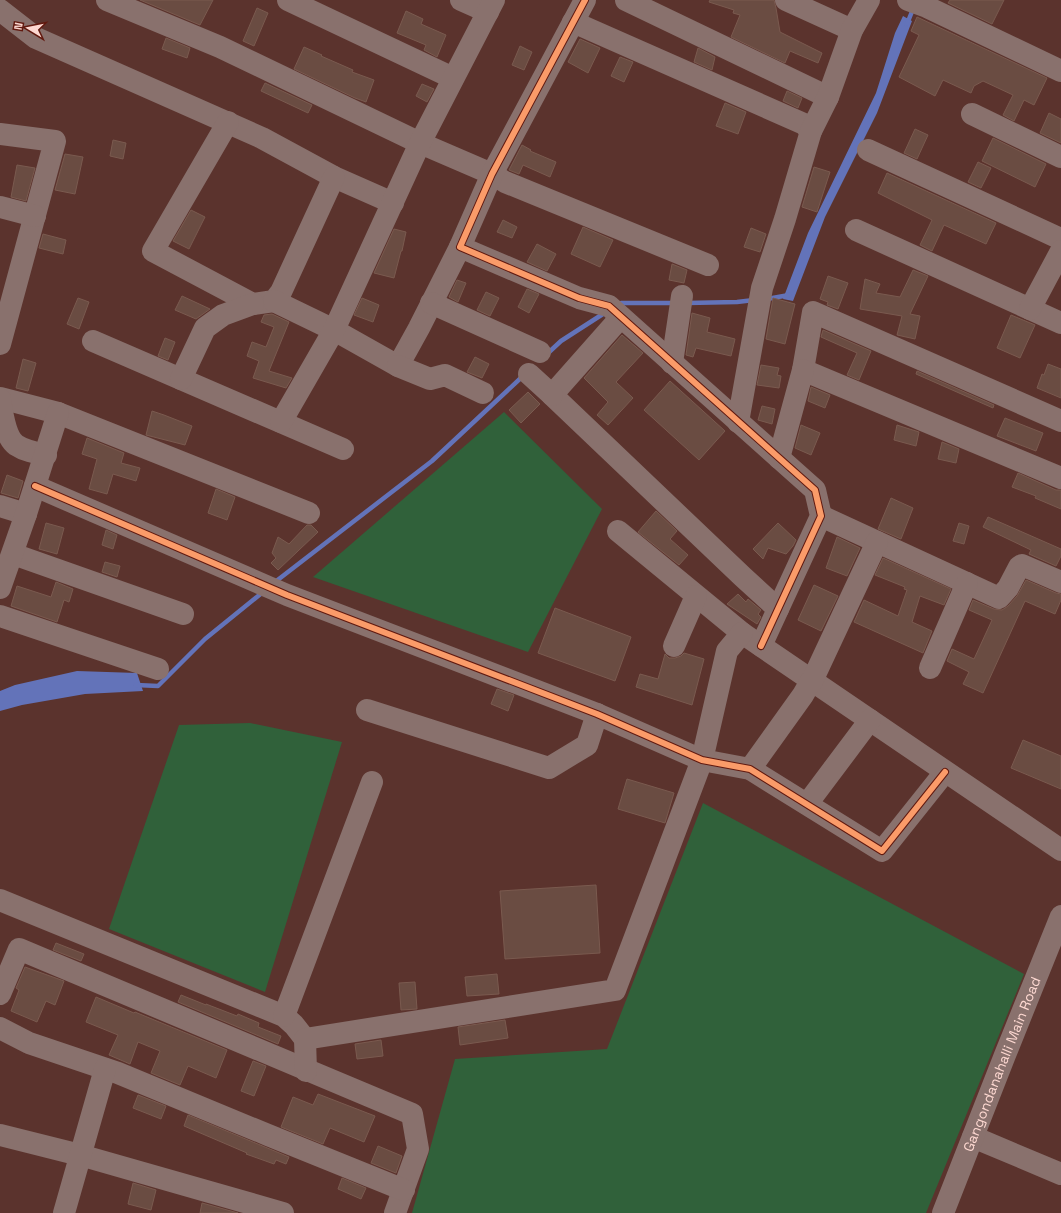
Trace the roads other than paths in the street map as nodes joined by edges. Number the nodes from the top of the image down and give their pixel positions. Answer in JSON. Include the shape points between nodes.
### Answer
{"nodes":[{"id":1,"x":107,"y":0,"type":"edge"},
{"id":2,"x":288,"y":0,"type":"edge"},
{"id":3,"x":461,"y":0,"type":"edge"},
{"id":4,"x":585,"y":0,"type":"edge"},
{"id":5,"x":626,"y":0,"type":"edge"},
{"id":6,"x":786,"y":0,"type":"edge"},
{"id":7,"x":869,"y":0,"type":"edge"},
{"id":8,"x":908,"y":0,"type":"edge"},
{"id":9,"x":491,"y":6,"type":"edge"},
{"id":10,"x":0,"y":10,"type":"edge"},
{"id":11,"x":573,"y":22,"type":"junction"},
{"id":12,"x":852,"y":30,"type":"junction"},
{"id":13,"x":1061,"y":71,"type":"edge"},
{"id":14,"x":453,"y":78,"type":"junction"},
{"id":15,"x":828,"y":97,"type":"junction"},
{"id":16,"x":972,"y":114,"type":"dead end"},
{"id":17,"x":228,"y":122,"type":"junction"},
{"id":18,"x":811,"y":131,"type":"junction"},
{"id":19,"x":0,"y":134,"type":"edge"},
{"id":20,"x":420,"y":143,"type":"junction"},
{"id":21,"x":868,"y":150,"type":"dead end"},
{"id":22,"x":1061,"y":157,"type":"edge"},
{"id":23,"x":492,"y":174,"type":"junction"},
{"id":24,"x":334,"y":177,"type":"junction"},
{"id":25,"x":393,"y":203,"type":"junction"},
{"id":26,"x":0,"y":207,"type":"edge"},
{"id":27,"x":34,"y":216,"type":"junction"},
{"id":28,"x":856,"y":230,"type":"dead end"},
{"id":29,"x":1061,"y":239,"type":"edge"},
{"id":30,"x":460,"y":247,"type":"junction"},
{"id":31,"x":1061,"y":251,"type":"edge"},
{"id":32,"x":708,"y":265,"type":"dead end"},
{"id":33,"x":8,"y":279,"type":"edge"},
{"id":34,"x":682,"y":296,"type":"dead end"},
{"id":35,"x":263,"y":302,"type":"junction"},
{"id":36,"x":431,"y":303,"type":"junction"},
{"id":37,"x":1030,"y":309,"type":"junction"},
{"id":38,"x":621,"y":317,"type":"junction"},
{"id":39,"x":1061,"y":324,"type":"edge"},
{"id":40,"x":334,"y":330,"type":"junction"},
{"id":41,"x":93,"y":341,"type":"dead end"},
{"id":42,"x":0,"y":344,"type":"edge"},
{"id":43,"x":540,"y":352,"type":"dead end"},
{"id":44,"x":672,"y":362,"type":"junction"},
{"id":45,"x":398,"y":366,"type":"junction"},
{"id":46,"x":803,"y":370,"type":"junction"},
{"id":47,"x":529,"y":374,"type":"dead end"},
{"id":48,"x":181,"y":379,"type":"junction"},
{"id":49,"x":483,"y":393,"type":"dead end"},
{"id":50,"x":552,"y":395,"type":"junction"},
{"id":51,"x":0,"y":399,"type":"edge"},
{"id":52,"x":58,"y":413,"type":"junction"},
{"id":53,"x":1061,"y":421,"type":"edge"},
{"id":54,"x":281,"y":422,"type":"junction"},
{"id":55,"x":738,"y":422,"type":"junction"},
{"id":56,"x":343,"y":449,"type":"dead end"},
{"id":57,"x":46,"y":455,"type":"junction"},
{"id":58,"x":779,"y":458,"type":"junction"},
{"id":59,"x":1061,"y":478,"type":"edge"},
{"id":60,"x":35,"y":486,"type":"junction"},
{"id":61,"x":0,"y":506,"type":"edge"},
{"id":62,"x":309,"y":513,"type":"dead end"},
{"id":63,"x":26,"y":514,"type":"junction"},
{"id":64,"x":821,"y":516,"type":"junction"},
{"id":65,"x":618,"y":531,"type":"dead end"},
{"id":66,"x":877,"y":542,"type":"junction"},
{"id":67,"x":13,"y":554,"type":"junction"},
{"id":68,"x":1061,"y":582,"type":"edge"},
{"id":69,"x":967,"y":583,"type":"junction"},
{"id":70,"x":0,"y":588,"type":"edge"},
{"id":71,"x":696,"y":596,"type":"junction"},
{"id":72,"x":778,"y":609,"type":"junction"},
{"id":73,"x":183,"y":614,"type":"dead end"},
{"id":74,"x":0,"y":616,"type":"edge"},
{"id":75,"x":742,"y":633,"type":"junction"},
{"id":76,"x":674,"y":646,"type":"dead end"},
{"id":77,"x":761,"y":646,"type":"junction"},
{"id":78,"x":930,"y":668,"type":"dead end"},
{"id":79,"x":158,"y":669,"type":"dead end"},
{"id":80,"x":812,"y":681,"type":"junction"},
{"id":81,"x":366,"y":710,"type":"dead end"},
{"id":82,"x":597,"y":714,"type":"junction"},
{"id":83,"x":870,"y":720,"type":"junction"},
{"id":84,"x":702,"y":760,"type":"junction"},
{"id":85,"x":750,"y":769,"type":"junction"},
{"id":86,"x":946,"y":772,"type":"junction"},
{"id":87,"x":372,"y":782,"type":"dead end"},
{"id":88,"x":807,"y":804,"type":"junction"},
{"id":89,"x":1061,"y":850,"type":"edge"},
{"id":90,"x":0,"y":900,"type":"edge"},
{"id":91,"x":1061,"y":916,"type":"edge"},
{"id":92,"x":0,"y":994,"type":"edge"},
{"id":93,"x":284,"y":1016,"type":"junction"},
{"id":94,"x":0,"y":1028,"type":"edge"},
{"id":95,"x":305,"y":1039,"type":"junction"},
{"id":96,"x":105,"y":1069,"type":"junction"},
{"id":97,"x":306,"y":1070,"type":"junction"},
{"id":98,"x":0,"y":1136,"type":"edge"},
{"id":99,"x":973,"y":1137,"type":"junction"},
{"id":100,"x":80,"y":1155,"type":"junction"},
{"id":101,"x":1061,"y":1174,"type":"edge"},
{"id":102,"x":404,"y":1190,"type":"junction"},
{"id":103,"x":64,"y":1213,"type":"edge"},
{"id":104,"x":283,"y":1213,"type":"edge"},
{"id":105,"x":395,"y":1213,"type":"edge"},
{"id":106,"x":943,"y":1213,"type":"edge"}],
"edges":[{"from":1,"to":20,"type":"street","via":[[220,47]]},
{"from":2,"to":14,"type":"street"},
{"from":3,"to":9,"type":"street"},
{"from":4,"to":11,"type":"street"},
{"from":5,"to":15,"type":"street"},
{"from":6,"to":12,"type":"street"},
{"from":7,"to":12,"type":"street"},
{"from":8,"to":13,"type":"street"},
{"from":9,"to":14,"type":"street"},
{"from":10,"to":17,"type":"street","via":[[36,38]]},
{"from":11,"to":18,"type":"street","via":[[804,124]]},
{"from":11,"to":23,"type":"street"},
{"from":12,"to":15,"type":"street"},
{"from":14,"to":20,"type":"street"},
{"from":15,"to":18,"type":"street"},
{"from":16,"to":22,"type":"street"},
{"from":17,"to":24,"type":"street"},
{"from":17,"to":35,"type":"street","via":[[153,251]]},
{"from":18,"to":55,"type":"street","via":[[762,288]]},
{"from":19,"to":27,"type":"street","via":[[55,141]]},
{"from":20,"to":23,"type":"street"},
{"from":20,"to":25,"type":"street"},
{"from":21,"to":29,"type":"street"},
{"from":23,"to":30,"type":"street"},
{"from":23,"to":32,"type":"street","via":[[505,182]]},
{"from":24,"to":25,"type":"street"},
{"from":24,"to":35,"type":"street","via":[[281,292]]},
{"from":25,"to":40,"type":"street"},
{"from":26,"to":27,"type":"street"},
{"from":27,"to":33,"type":"street"},
{"from":28,"to":37,"type":"street"},
{"from":30,"to":36,"type":"street"},
{"from":30,"to":38,"type":"street","via":[[579,298],[609,306]]},
{"from":31,"to":37,"type":"street"},
{"from":33,"to":42,"type":"street"},
{"from":34,"to":44,"type":"street"},
{"from":35,"to":40,"type":"street"},
{"from":35,"to":48,"type":"street","via":[[223,315],[205,328]]},
{"from":36,"to":43,"type":"street"},
{"from":36,"to":45,"type":"street"},
{"from":37,"to":39,"type":"street"},
{"from":38,"to":44,"type":"street"},
{"from":38,"to":50,"type":"street"},
{"from":40,"to":45,"type":"street"},
{"from":40,"to":54,"type":"street"},
{"from":41,"to":48,"type":"street"},
{"from":44,"to":55,"type":"street"},
{"from":45,"to":49,"type":"street","via":[[430,379],[445,375]]},
{"from":46,"to":53,"type":"street","via":[[813,312]]},
{"from":46,"to":58,"type":"street"},
{"from":46,"to":59,"type":"street"},
{"from":47,"to":50,"type":"street"},
{"from":48,"to":54,"type":"street"},
{"from":50,"to":72,"type":"street"},
{"from":51,"to":52,"type":"street"},
{"from":51,"to":57,"type":"street","via":[[9,436],[16,444]]},
{"from":52,"to":57,"type":"street"},
{"from":52,"to":62,"type":"street"},
{"from":54,"to":56,"type":"street"},
{"from":55,"to":58,"type":"street"},
{"from":57,"to":60,"type":"street"},
{"from":58,"to":64,"type":"street","via":[[815,490]]},
{"from":60,"to":63,"type":"street"},
{"from":60,"to":82,"type":"street","via":[[269,588]]},
{"from":61,"to":63,"type":"street"},
{"from":63,"to":67,"type":"street"},
{"from":64,"to":66,"type":"street"},
{"from":64,"to":72,"type":"street"},
{"from":65,"to":71,"type":"street"},
{"from":66,"to":69,"type":"street"},
{"from":66,"to":80,"type":"street"},
{"from":67,"to":70,"type":"street"},
{"from":67,"to":73,"type":"street"},
{"from":68,"to":69,"type":"street","via":[[1022,565],[999,598]]},
{"from":69,"to":78,"type":"street"},
{"from":71,"to":75,"type":"street"},
{"from":71,"to":76,"type":"street"},
{"from":72,"to":77,"type":"street"},
{"from":74,"to":79,"type":"street"},
{"from":75,"to":77,"type":"street"},
{"from":75,"to":84,"type":"street","via":[[727,651]]},
{"from":77,"to":80,"type":"street"},
{"from":80,"to":83,"type":"street"},
{"from":80,"to":85,"type":"street"},
{"from":81,"to":82,"type":"street","via":[[549,768],[588,745]]},
{"from":82,"to":84,"type":"street"},
{"from":83,"to":86,"type":"street"},
{"from":83,"to":88,"type":"street"},
{"from":84,"to":85,"type":"street"},
{"from":84,"to":95,"type":"street","via":[[615,990]]},
{"from":85,"to":88,"type":"street"},
{"from":86,"to":88,"type":"street","via":[[882,851]]},
{"from":86,"to":89,"type":"street"},
{"from":87,"to":93,"type":"street"},
{"from":90,"to":93,"type":"street"},
{"from":91,"to":99,"type":"street","name":"Gangondanahalli Main Road"},
{"from":92,"to":97,"type":"street","via":[[19,949]]},
{"from":93,"to":95,"type":"street"},
{"from":94,"to":96,"type":"street","via":[[29,1043]]},
{"from":95,"to":97,"type":"street"},
{"from":96,"to":100,"type":"street"},
{"from":96,"to":102,"type":"street"},
{"from":97,"to":102,"type":"street","via":[[412,1114],[418,1149]]},
{"from":98,"to":100,"type":"street"},
{"from":99,"to":101,"type":"street"},
{"from":99,"to":106,"type":"street","name":"Gangondanahalli Main Road"},
{"from":100,"to":103,"type":"street"},
{"from":100,"to":104,"type":"street"},
{"from":102,"to":105,"type":"street"}]}
